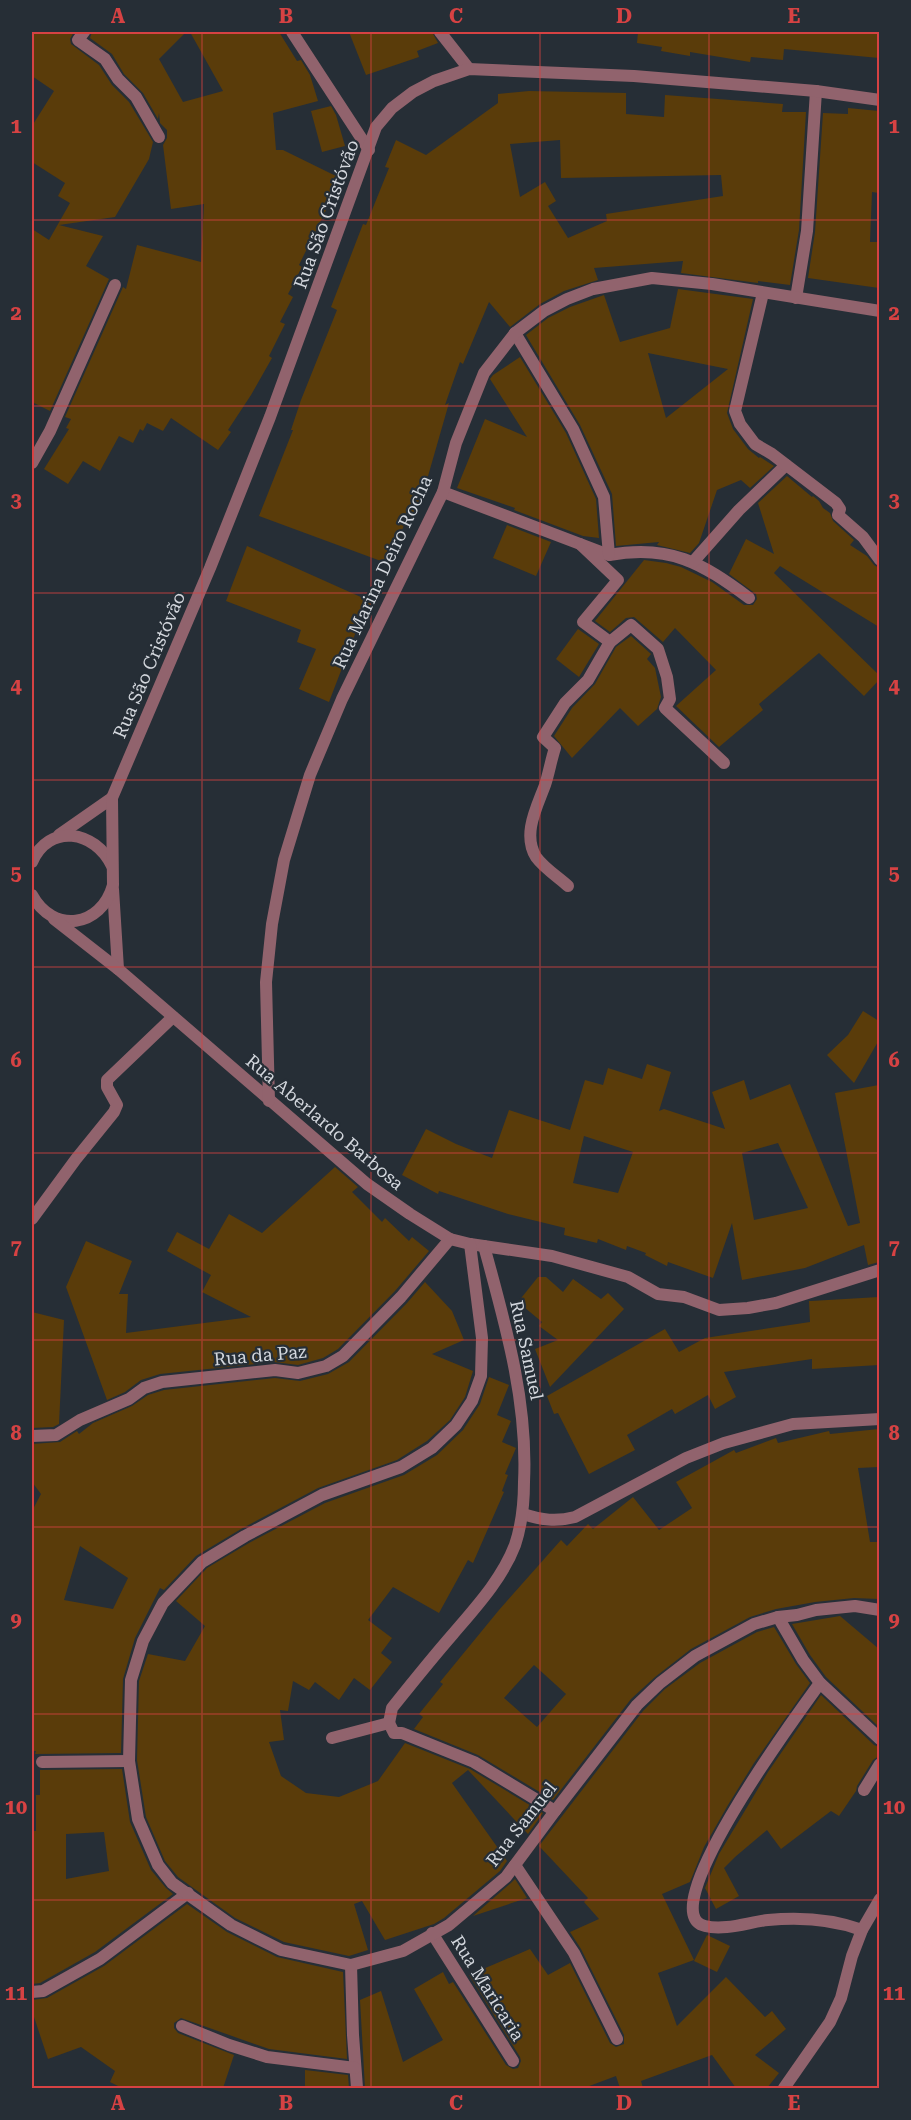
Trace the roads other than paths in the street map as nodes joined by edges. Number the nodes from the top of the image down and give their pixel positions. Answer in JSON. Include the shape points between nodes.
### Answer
{"nodes":[{"id":1,"x":84,"y":32,"type":"edge"},
{"id":2,"x":291,"y":32,"type":"edge"},
{"id":3,"x":440,"y":32,"type":"edge"},
{"id":4,"x":469,"y":69,"type":"junction"},
{"id":5,"x":816,"y":91,"type":"junction"},
{"id":6,"x":879,"y":100,"type":"edge"},
{"id":7,"x":159,"y":137,"type":"dead end"},
{"id":8,"x":369,"y":150,"type":"junction"},
{"id":9,"x":115,"y":285,"type":"dead end"},
{"id":10,"x":763,"y":293,"type":"junction"},
{"id":11,"x":796,"y":298,"type":"junction"},
{"id":12,"x":879,"y":311,"type":"edge"},
{"id":13,"x":514,"y":333,"type":"junction"},
{"id":14,"x":32,"y":463,"type":"edge"},
{"id":15,"x":786,"y":465,"type":"junction"},
{"id":16,"x":443,"y":492,"type":"junction"},
{"id":17,"x":580,"y":544,"type":"junction"},
{"id":18,"x":609,"y":555,"type":"junction"},
{"id":19,"x":879,"y":560,"type":"edge"},
{"id":20,"x":693,"y":562,"type":"junction"},
{"id":21,"x":749,"y":598,"type":"dead end"},
{"id":22,"x":610,"y":642,"type":"junction"},
{"id":23,"x":724,"y":763,"type":"dead end"},
{"id":24,"x":112,"y":798,"type":"junction"},
{"id":25,"x":55,"y":838,"type":"junction"},
{"id":26,"x":38,"y":847,"type":"edge"},
{"id":27,"x":32,"y":862,"type":"edge"},
{"id":28,"x":112,"y":867,"type":"junction"},
{"id":29,"x":113,"y":885,"type":"junction"},
{"id":30,"x":568,"y":886,"type":"dead end"},
{"id":31,"x":32,"y":895,"type":"edge"},
{"id":32,"x":32,"y":910,"type":"edge"},
{"id":33,"x":47,"y":914,"type":"junction"},
{"id":34,"x":118,"y":969,"type":"junction"},
{"id":35,"x":173,"y":1017,"type":"junction"},
{"id":36,"x":270,"y":1101,"type":"junction"},
{"id":37,"x":32,"y":1219,"type":"edge"},
{"id":38,"x":450,"y":1239,"type":"junction"},
{"id":39,"x":470,"y":1244,"type":"junction"},
{"id":40,"x":484,"y":1246,"type":"junction"},
{"id":41,"x":879,"y":1270,"type":"edge"},
{"id":42,"x":879,"y":1419,"type":"edge"},
{"id":43,"x":32,"y":1436,"type":"edge"},
{"id":44,"x":523,"y":1514,"type":"junction"},
{"id":45,"x":879,"y":1610,"type":"edge"},
{"id":46,"x":778,"y":1617,"type":"junction"},
{"id":47,"x":820,"y":1683,"type":"junction"},
{"id":48,"x":389,"y":1722,"type":"junction"},
{"id":49,"x":332,"y":1738,"type":"dead end"},
{"id":50,"x":879,"y":1739,"type":"edge"},
{"id":51,"x":129,"y":1761,"type":"junction"},
{"id":52,"x":42,"y":1762,"type":"dead end"},
{"id":53,"x":879,"y":1764,"type":"edge"},
{"id":54,"x":864,"y":1790,"type":"dead end"},
{"id":55,"x":555,"y":1810,"type":"junction"},
{"id":56,"x":516,"y":1865,"type":"junction"},
{"id":57,"x":188,"y":1893,"type":"junction"},
{"id":58,"x":879,"y":1899,"type":"edge"},
{"id":59,"x":862,"y":1930,"type":"junction"},
{"id":60,"x":432,"y":1933,"type":"junction"},
{"id":61,"x":351,"y":1965,"type":"junction"},
{"id":62,"x":32,"y":1992,"type":"edge"},
{"id":63,"x":182,"y":2026,"type":"dead end"},
{"id":64,"x":616,"y":2038,"type":"dead end"},
{"id":65,"x":513,"y":2061,"type":"dead end"},
{"id":66,"x":355,"y":2068,"type":"junction"},
{"id":67,"x":357,"y":2088,"type":"edge"},
{"id":68,"x":784,"y":2088,"type":"edge"}],
"edges":[{"from":1,"to":7,"type":"street","via":[[78,39],[105,59],[136,97]]},
{"from":2,"to":8,"type":"street"},
{"from":3,"to":4,"type":"street"},
{"from":4,"to":5,"type":"street","name":"Rua São Cristóvão","via":[[634,76]]},
{"from":4,"to":8,"type":"street","name":"Rua São Cristóvão","via":[[420,88],[392,108],[376,127]]},
{"from":5,"to":6,"type":"street","name":"Rua São Cristóvão"},
{"from":5,"to":11,"type":"street","via":[[807,231]]},
{"from":8,"to":24,"type":"street","name":"Rua São Cristóvão","via":[[219,546]]},
{"from":9,"to":14,"type":"street"},
{"from":10,"to":11,"type":"street","name":"Rua Marina Deiro Rocha"},
{"from":10,"to":13,"type":"street","name":"Rua Marina Deiro Rocha","via":[[652,278],[575,296],[544,311]]},
{"from":10,"to":15,"type":"street","via":[[735,411],[755,444]]},
{"from":11,"to":12,"type":"street","name":"Rua Marina Deiro Rocha"},
{"from":13,"to":16,"type":"street","name":"Rua Marina Deiro Rocha","via":[[484,373],[456,443]]},
{"from":13,"to":18,"type":"street","via":[[561,409],[604,497]]},
{"from":15,"to":19,"type":"street","via":[[836,503],[838,515],[863,537]]},
{"from":15,"to":20,"type":"street"},
{"from":16,"to":17,"type":"street"},
{"from":16,"to":36,"type":"street","name":"Rua Marina Deiro Rocha","via":[[338,710],[310,775],[284,860],[266,982]]},
{"from":17,"to":18,"type":"street"},
{"from":17,"to":22,"type":"street","via":[[618,580],[583,622]]},
{"from":18,"to":20,"type":"street","via":[[668,553]]},
{"from":20,"to":21,"type":"street"},
{"from":22,"to":23,"type":"street","via":[[631,625],[658,649],[670,699],[665,708]]},
{"from":22,"to":30,"type":"street","via":[[588,680],[565,704],[543,737],[555,748],[531,822],[531,840],[536,856]]},
{"from":24,"to":25,"type":"street"},
{"from":24,"to":28,"type":"street","name":"Rua São Cristóvão"},
{"from":25,"to":26,"type":"street"},
{"from":25,"to":28,"type":"street","via":[[83,837],[101,849]]},
{"from":26,"to":27,"type":"street"},
{"from":28,"to":29,"type":"street","name":"Rua São Cristóvão"},
{"from":29,"to":33,"type":"street","via":[[101,909],[89,917],[60,920]]},
{"from":29,"to":34,"type":"street"},
{"from":31,"to":33,"type":"street"},
{"from":32,"to":33,"type":"street"},
{"from":33,"to":34,"type":"street","name":"Rua Aberlardo Barbosa"},
{"from":34,"to":35,"type":"street","name":"Rua Aberlardo Barbosa"},
{"from":35,"to":36,"type":"street","name":"Rua Aberlardo Barbosa"},
{"from":35,"to":37,"type":"street","via":[[107,1080],[117,1105],[114,1112]]},
{"from":36,"to":38,"type":"street","name":"Rua Aberlardo Barbosa","via":[[367,1185]]},
{"from":38,"to":39,"type":"street","name":"Rua Aberlardo Barbosa"},
{"from":38,"to":43,"type":"street","name":"Rua da Paz","via":[[401,1297],[343,1356],[326,1366],[298,1372],[275,1370],[162,1382],[56,1435]]},
{"from":39,"to":40,"type":"street","name":"Rua Aberlardo Barbosa"},
{"from":39,"to":51,"type":"street","name":"Rua Samuel","via":[[482,1338],[481,1376],[472,1401],[456,1425],[432,1448],[401,1467],[322,1495],[202,1562],[163,1603],[143,1641],[131,1680]]},
{"from":40,"to":41,"type":"street","name":"Rua Aberlardo Barbosa","via":[[552,1256],[628,1277],[658,1294],[684,1297],[719,1310],[776,1303]]},
{"from":40,"to":44,"type":"street","name":"Rua Samuel","via":[[514,1364],[522,1413]]},
{"from":42,"to":44,"type":"street","via":[[804,1423],[759,1432],[686,1458],[575,1517],[559,1521]]},
{"from":44,"to":48,"type":"street","name":"Rua Samuel","via":[[515,1546],[501,1572],[392,1708]]},
{"from":45,"to":46,"type":"street","name":"Rua Samuel","via":[[855,1606]]},
{"from":46,"to":47,"type":"street"},
{"from":46,"to":55,"type":"street","name":"Rua Samuel","via":[[754,1624],[695,1656],[660,1683],[637,1705]]},
{"from":47,"to":50,"type":"street"},
{"from":47,"to":59,"type":"street","via":[[723,1831],[696,1884],[692,1913],[695,1922],[715,1928],[799,1918]]},
{"from":48,"to":49,"type":"street"},
{"from":48,"to":55,"type":"street","via":[[394,1733],[474,1762]]},
{"from":51,"to":52,"type":"street"},
{"from":51,"to":57,"type":"street","name":"Rua Samuel","via":[[138,1819],[158,1865],[172,1883]]},
{"from":53,"to":54,"type":"street"},
{"from":55,"to":56,"type":"street","name":"Rua Samuel"},
{"from":56,"to":60,"type":"street","name":"Rua Samuel","via":[[449,1925]]},
{"from":56,"to":64,"type":"street","via":[[574,1953]]},
{"from":57,"to":61,"type":"street","name":"Rua Samuel","via":[[231,1925],[281,1950]]},
{"from":57,"to":62,"type":"street","via":[[100,1959],[43,1990]]},
{"from":58,"to":59,"type":"street"},
{"from":59,"to":68,"type":"street","via":[[830,2022]]},
{"from":60,"to":61,"type":"street","name":"Rua Samuel","via":[[403,1951]]},
{"from":60,"to":65,"type":"street","name":"Rua Maricaria"},
{"from":61,"to":66,"type":"street"},
{"from":63,"to":66,"type":"street","via":[[267,2058]]},
{"from":66,"to":67,"type":"street"}]}
